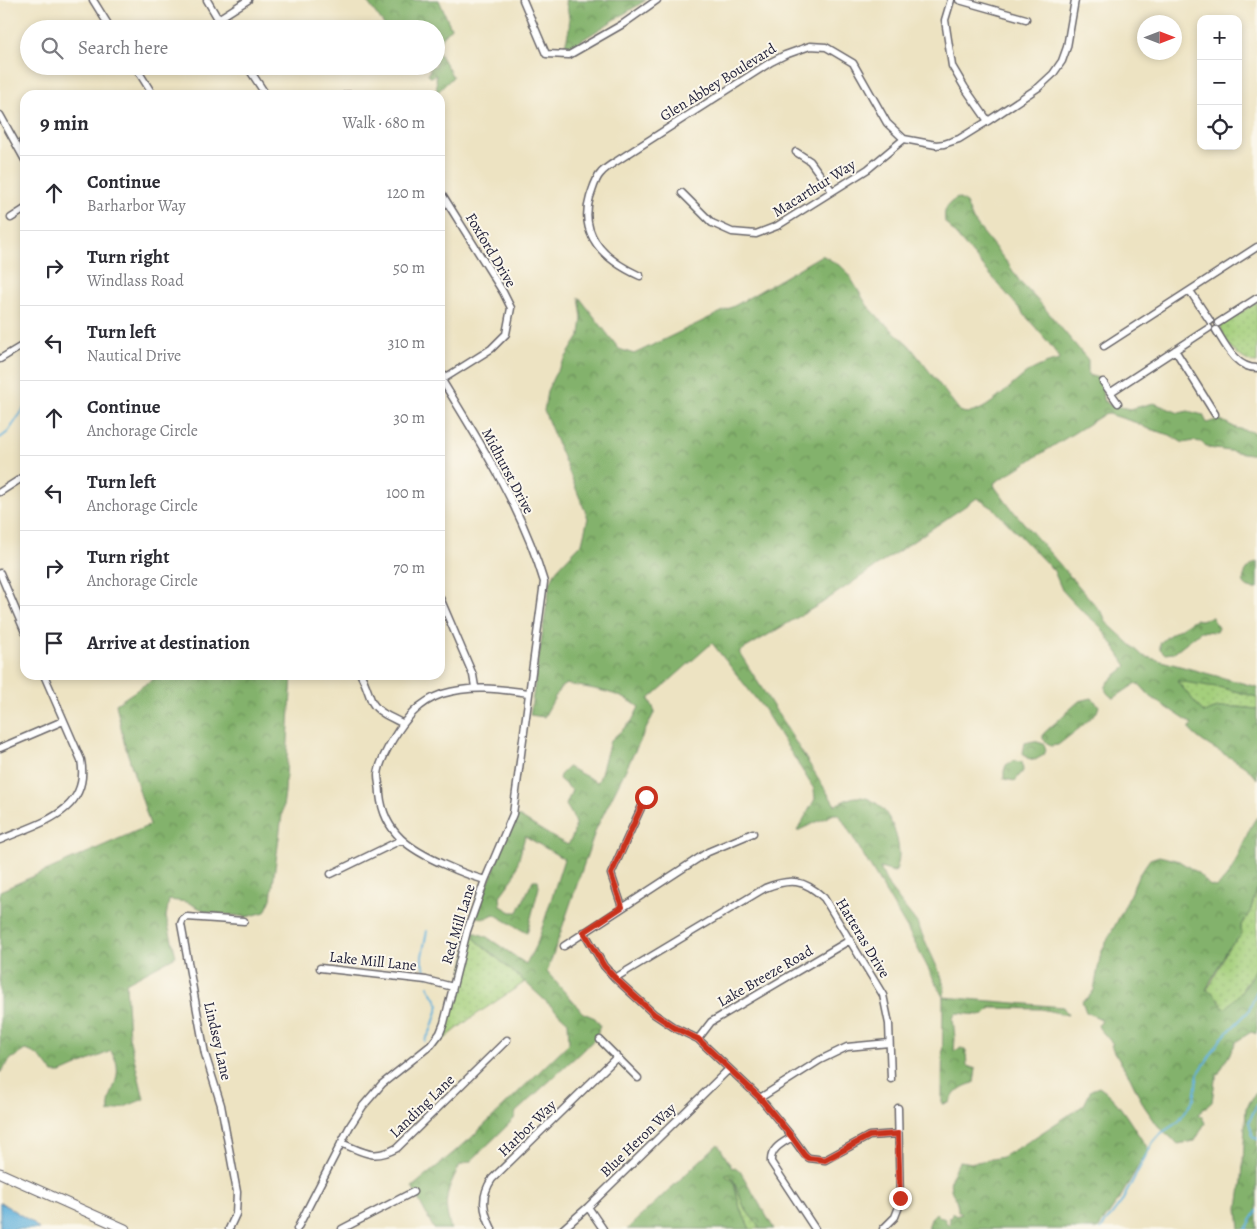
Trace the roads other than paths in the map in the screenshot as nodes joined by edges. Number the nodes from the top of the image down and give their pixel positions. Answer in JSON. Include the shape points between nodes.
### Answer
{"nodes":[{"id":1,"x":93,"y":0,"type":"edge"},
{"id":2,"x":207,"y":0,"type":"edge"},
{"id":3,"x":248,"y":0,"type":"edge"},
{"id":4,"x":523,"y":0,"type":"edge"},
{"id":5,"x":657,"y":0,"type":"edge"},
{"id":6,"x":951,"y":0,"type":"edge"},
{"id":7,"x":959,"y":0,"type":"edge"},
{"id":8,"x":1075,"y":0,"type":"edge"},
{"id":9,"x":218,"y":19,"type":"joint"},
{"id":10,"x":1026,"y":19,"type":"dead end"},
{"id":11,"x":105,"y":20,"type":"edge"},
{"id":12,"x":141,"y":75,"type":"edge"},
{"id":13,"x":254,"y":75,"type":"edge"},
{"id":14,"x":150,"y":90,"type":"edge"},
{"id":15,"x":263,"y":90,"type":"edge"},
{"id":16,"x":0,"y":114,"type":"edge"},
{"id":17,"x":988,"y":121,"type":"junction"},
{"id":18,"x":904,"y":140,"type":"junction"},
{"id":19,"x":20,"y":151,"type":"edge"},
{"id":20,"x":796,"y":152,"type":"dead end"},
{"id":21,"x":832,"y":191,"type":"junction"},
{"id":22,"x":682,"y":193,"type":"dead end"},
{"id":23,"x":445,"y":199,"type":"edge"},
{"id":24,"x":20,"y":212,"type":"edge"},
{"id":25,"x":11,"y":218,"type":"dead end"},
{"id":26,"x":1257,"y":247,"type":"edge"},
{"id":27,"x":640,"y":276,"type":"dead end"},
{"id":28,"x":1190,"y":291,"type":"junction"},
{"id":29,"x":1257,"y":298,"type":"edge"},
{"id":30,"x":1212,"y":326,"type":"junction"},
{"id":31,"x":1104,"y":346,"type":"dead end"},
{"id":32,"x":20,"y":347,"type":"dead end"},
{"id":33,"x":1175,"y":350,"type":"junction"},
{"id":34,"x":0,"y":359,"type":"edge"},
{"id":35,"x":1257,"y":368,"type":"edge"},
{"id":36,"x":445,"y":377,"type":"edge"},
{"id":37,"x":1103,"y":382,"type":"dead end"},
{"id":38,"x":445,"y":386,"type":"edge"},
{"id":39,"x":1111,"y":392,"type":"junction"},
{"id":40,"x":1118,"y":403,"type":"dead end"},
{"id":41,"x":1215,"y":414,"type":"dead end"},
{"id":42,"x":20,"y":479,"type":"edge"},
{"id":43,"x":0,"y":492,"type":"edge"},
{"id":44,"x":0,"y":573,"type":"edge"},
{"id":45,"x":544,"y":582,"type":"joint"},
{"id":46,"x":445,"y":610,"type":"edge"},
{"id":47,"x":20,"y":620,"type":"edge"},
{"id":48,"x":46,"y":680,"type":"edge"},
{"id":49,"x":364,"y":680,"type":"edge"},
{"id":50,"x":475,"y":687,"type":"junction"},
{"id":51,"x":529,"y":694,"type":"junction"},
{"id":52,"x":63,"y":721,"type":"junction"},
{"id":53,"x":402,"y":723,"type":"junction"},
{"id":54,"x":0,"y":748,"type":"edge"},
{"id":55,"x":646,"y":797,"type":"dead end"},
{"id":56,"x":753,"y":833,"type":"dead end"},
{"id":57,"x":0,"y":840,"type":"edge"},
{"id":58,"x":401,"y":840,"type":"junction"},
{"id":59,"x":331,"y":874,"type":"dead end"},
{"id":60,"x":484,"y":880,"type":"junction"},
{"id":61,"x":622,"y":907,"type":"junction"},
{"id":62,"x":244,"y":921,"type":"dead end"},
{"id":63,"x":584,"y":932,"type":"junction"},
{"id":64,"x":850,"y":940,"type":"junction"},
{"id":65,"x":564,"y":946,"type":"dead end"},
{"id":66,"x":320,"y":968,"type":"dead end"},
{"id":67,"x":615,"y":978,"type":"junction"},
{"id":68,"x":453,"y":987,"type":"junction"},
{"id":69,"x":698,"y":1039,"type":"junction"},
{"id":70,"x":507,"y":1040,"type":"dead end"},
{"id":71,"x":600,"y":1040,"type":"dead end"},
{"id":72,"x":889,"y":1043,"type":"junction"},
{"id":73,"x":617,"y":1057,"type":"junction"},
{"id":74,"x":729,"y":1069,"type":"junction"},
{"id":75,"x":638,"y":1078,"type":"dead end"},
{"id":76,"x":891,"y":1079,"type":"dead end"},
{"id":77,"x":760,"y":1098,"type":"junction"},
{"id":78,"x":898,"y":1108,"type":"dead end"},
{"id":79,"x":898,"y":1134,"type":"junction"},
{"id":80,"x":792,"y":1137,"type":"junction"},
{"id":81,"x":341,"y":1143,"type":"junction"},
{"id":82,"x":0,"y":1173,"type":"edge"},
{"id":83,"x":413,"y":1192,"type":"dead end"},
{"id":84,"x":588,"y":1207,"type":"junction"},
{"id":85,"x":125,"y":1229,"type":"edge"},
{"id":86,"x":229,"y":1229,"type":"edge"},
{"id":87,"x":298,"y":1229,"type":"edge"},
{"id":88,"x":342,"y":1229,"type":"edge"},
{"id":89,"x":492,"y":1229,"type":"edge"},
{"id":90,"x":563,"y":1229,"type":"edge"},
{"id":91,"x":603,"y":1229,"type":"edge"},
{"id":92,"x":815,"y":1229,"type":"edge"},
{"id":93,"x":883,"y":1229,"type":"edge"}],
"edges":[{"from":1,"to":11,"type":"street"},
{"from":2,"to":9,"type":"street"},
{"from":3,"to":9,"type":"street"},
{"from":4,"to":5,"type":"street","via":[[546,54],[568,55],[623,24]]},
{"from":6,"to":17,"type":"street","via":[[945,20],[952,66]]},
{"from":7,"to":10,"type":"street"},
{"from":8,"to":17,"type":"street","via":[[1067,47],[1053,74],[1039,88]]},
{"from":12,"to":14,"type":"street"},
{"from":13,"to":15,"type":"street"},
{"from":16,"to":19,"type":"street"},
{"from":17,"to":18,"type":"street","via":[[959,139],[944,144]]},
{"from":18,"to":21,"type":"street","name":"Macarthur Way","via":[[868,169]]},
{"from":18,"to":27,"type":"street","name":"Glen Abbey Boulevard","via":[[887,123],[853,63],[826,47],[810,46],[786,54],[601,173],[588,206],[588,223],[594,241],[608,258]]},
{"from":20,"to":21,"type":"street","via":[[810,161]]},
{"from":21,"to":22,"type":"street","name":"Macarthur Way","via":[[777,226],[756,234],[732,232],[712,222]]},
{"from":23,"to":36,"type":"street","name":"Foxford Drive","via":[[511,308],[506,334],[491,349]]},
{"from":24,"to":25,"type":"street"},
{"from":26,"to":28,"type":"street"},
{"from":28,"to":30,"type":"street"},
{"from":28,"to":31,"type":"street"},
{"from":29,"to":30,"type":"street","via":[[1218,323],[1218,327]]},
{"from":30,"to":33,"type":"street"},
{"from":30,"to":35,"type":"street","via":[[1238,362]]},
{"from":32,"to":34,"type":"street"},
{"from":33,"to":39,"type":"street"},
{"from":33,"to":41,"type":"street"},
{"from":37,"to":39,"type":"street"},
{"from":38,"to":45,"type":"street","name":"Midhurst Drive","via":[[497,471]]},
{"from":39,"to":40,"type":"street"},
{"from":42,"to":43,"type":"street"},
{"from":44,"to":47,"type":"street"},
{"from":45,"to":51,"type":"street","name":"Red Mill Lane"},
{"from":46,"to":50,"type":"street"},
{"from":48,"to":52,"type":"street"},
{"from":49,"to":53,"type":"street","via":[[372,702],[381,712]]},
{"from":50,"to":51,"type":"street"},
{"from":50,"to":53,"type":"street","via":[[442,694],[419,706]]},
{"from":51,"to":60,"type":"street","name":"Red Mill Lane","via":[[513,814]]},
{"from":52,"to":54,"type":"street"},
{"from":52,"to":57,"type":"street","via":[[81,760],[81,789],[67,809]]},
{"from":53,"to":58,"type":"street","via":[[387,748],[378,773],[381,804],[389,825]]},
{"from":55,"to":61,"type":"street","via":[[611,874]]},
{"from":56,"to":61,"type":"street","via":[[708,852]]},
{"from":58,"to":59,"type":"street"},
{"from":58,"to":60,"type":"street","via":[[422,855]]},
{"from":60,"to":68,"type":"street","name":"Red Mill Lane"},
{"from":61,"to":63,"type":"street"},
{"from":62,"to":86,"type":"street","name":"Lindsey Lane","via":[[187,917],[181,924],[205,1054],[222,1105],[237,1192],[236,1214]]},
{"from":63,"to":65,"type":"street"},
{"from":63,"to":67,"type":"street"},
{"from":64,"to":67,"type":"street","name":"Hatteras Drive","via":[[821,894],[795,881],[782,881]]},
{"from":64,"to":69,"type":"street","name":"Lake Breeze Road","via":[[711,1022]]},
{"from":64,"to":72,"type":"street","name":"Hatteras Drive","via":[[883,995]]},
{"from":66,"to":68,"type":"street","name":"Lake Mill Lane","via":[[426,980]]},
{"from":67,"to":69,"type":"street","via":[[654,1014]]},
{"from":68,"to":81,"type":"street","name":"Red Mill Lane","via":[[440,1033],[431,1045],[382,1084],[363,1106]]},
{"from":69,"to":74,"type":"street"},
{"from":70,"to":81,"type":"street","name":"Landing Lane","via":[[397,1148],[374,1156]]},
{"from":71,"to":73,"type":"street"},
{"from":72,"to":76,"type":"street","name":"Hatteras Drive"},
{"from":72,"to":77,"type":"street","via":[[847,1047]]},
{"from":73,"to":75,"type":"street"},
{"from":73,"to":89,"type":"street","name":"Harbor Way","via":[[492,1179],[483,1204]]},
{"from":74,"to":77,"type":"street"},
{"from":74,"to":84,"type":"street","name":"Blue Heron Way"},
{"from":77,"to":80,"type":"street"},
{"from":78,"to":79,"type":"street"},
{"from":79,"to":80,"type":"street","via":[[869,1136],[825,1160],[813,1160],[805,1155]]},
{"from":79,"to":93,"type":"street","via":[[900,1204],[895,1217]]},
{"from":80,"to":92,"type":"street","via":[[774,1150],[772,1162]]},
{"from":81,"to":87,"type":"street","name":"Red Mill Lane"},
{"from":82,"to":85,"type":"street"},
{"from":83,"to":88,"type":"street"},
{"from":84,"to":90,"type":"street","name":"Blue Heron Way"},
{"from":84,"to":91,"type":"street"}]}
